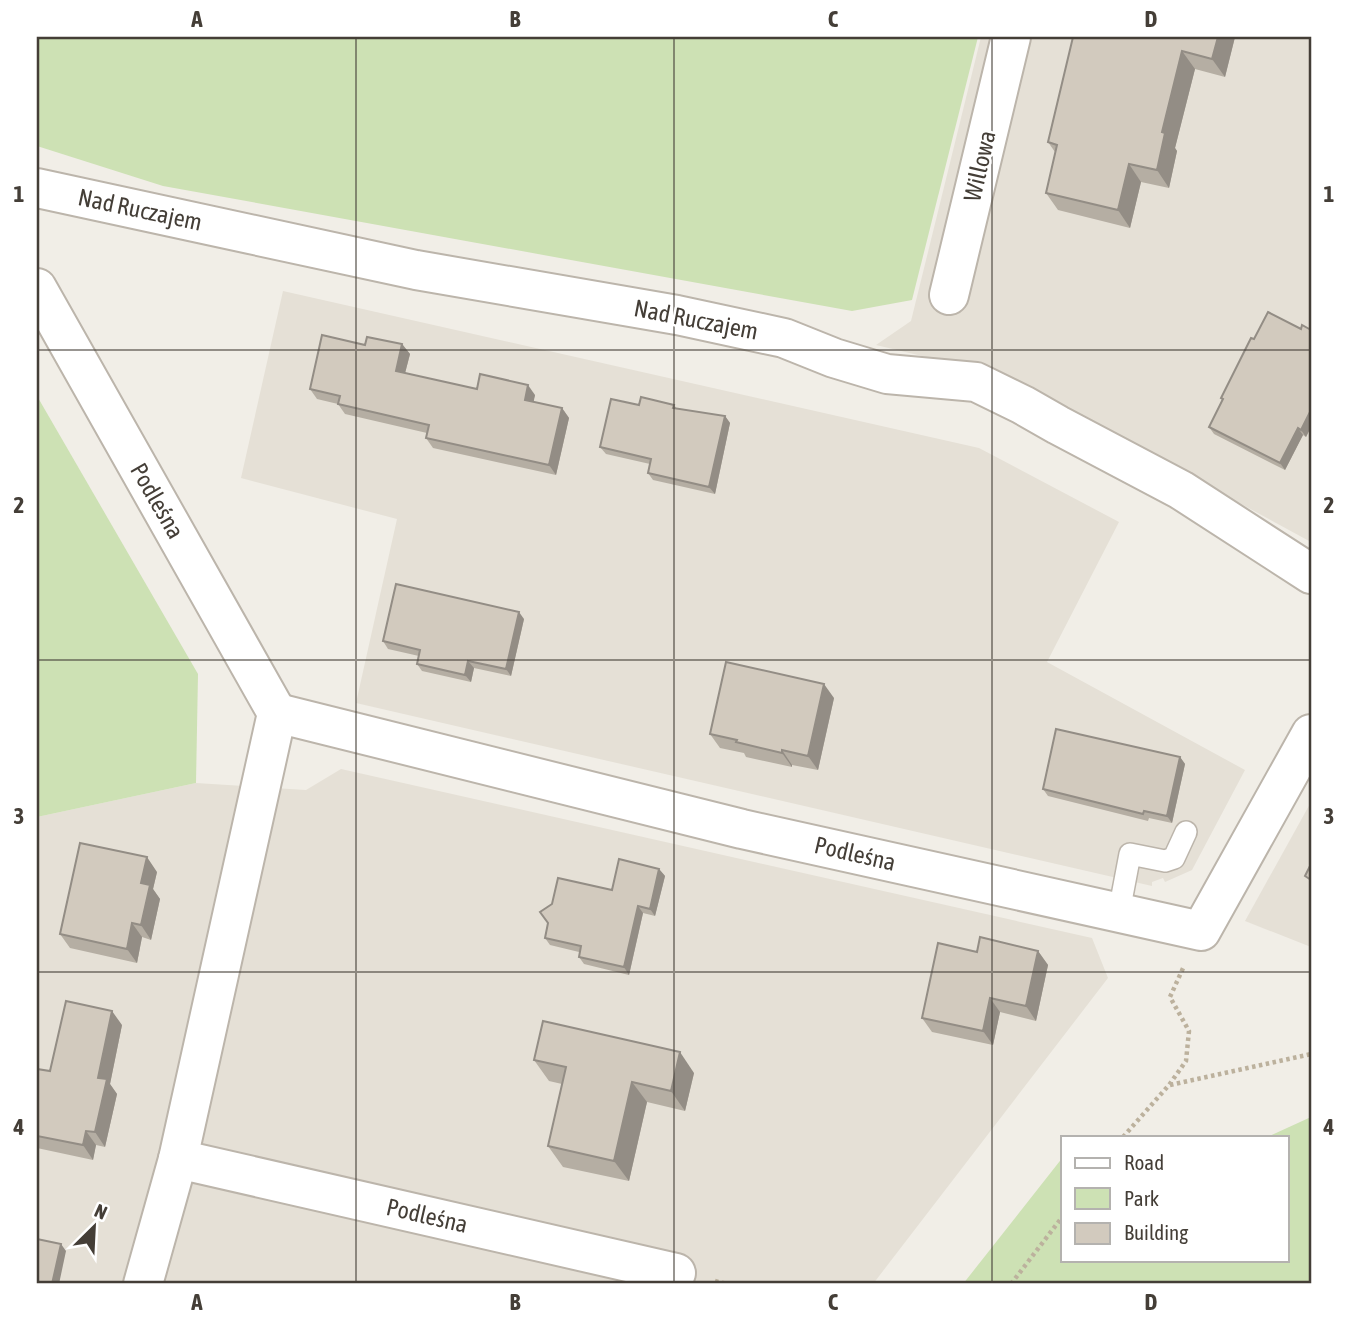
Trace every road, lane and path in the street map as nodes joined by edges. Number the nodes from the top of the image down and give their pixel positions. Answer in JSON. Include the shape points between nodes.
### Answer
{"nodes":[{"id":1,"x":1011,"y":37,"type":"edge"},
{"id":2,"x":37,"y":188,"type":"edge"},
{"id":3,"x":37,"y":288,"type":"edge"},
{"id":4,"x":950,"y":295,"type":"dead end"},
{"id":5,"x":1310,"y":571,"type":"edge"},
{"id":6,"x":277,"y":713,"type":"junction"},
{"id":7,"x":1311,"y":734,"type":"edge"},
{"id":8,"x":1186,"y":832,"type":"dead end"},
{"id":9,"x":1119,"y":912,"type":"junction"},
{"id":10,"x":1201,"y":931,"type":"junction"},
{"id":11,"x":1311,"y":1054,"type":"edge"},
{"id":12,"x":1169,"y":1085,"type":"junction"},
{"id":13,"x":1124,"y":1136,"type":"edge"},
{"id":14,"x":178,"y":1159,"type":"junction"},
{"id":15,"x":1061,"y":1219,"type":"edge"},
{"id":16,"x":676,"y":1273,"type":"dead end"},
{"id":17,"x":143,"y":1284,"type":"edge"},
{"id":18,"x":1011,"y":1284,"type":"edge"}],
"edges":[{"from":1,"to":4,"type":"street","name":"Willowa"},
{"from":2,"to":5,"type":"street","name":"Nad Ruczajem","via":[[416,270],[771,335],[887,374],[976,382],[1181,490]]},
{"from":3,"to":6,"type":"street","name":"Podleśna"},
{"from":6,"to":9,"type":"street","name":"Podleśna","via":[[742,829]]},
{"from":6,"to":14,"type":"street"},
{"from":7,"to":10,"type":"street"},
{"from":8,"to":9,"type":"lane","via":[[1174,858],[1164,861],[1131,848]]},
{"from":9,"to":10,"type":"street","name":"Podleśna"},
{"from":10,"to":12,"type":"path","via":[[1170,997],[1189,1031],[1186,1061]]},
{"from":11,"to":12,"type":"path"},
{"from":12,"to":13,"type":"path"},
{"from":14,"to":16,"type":"street","name":"Podleśna"},
{"from":14,"to":17,"type":"street"},
{"from":15,"to":18,"type":"path"}]}
